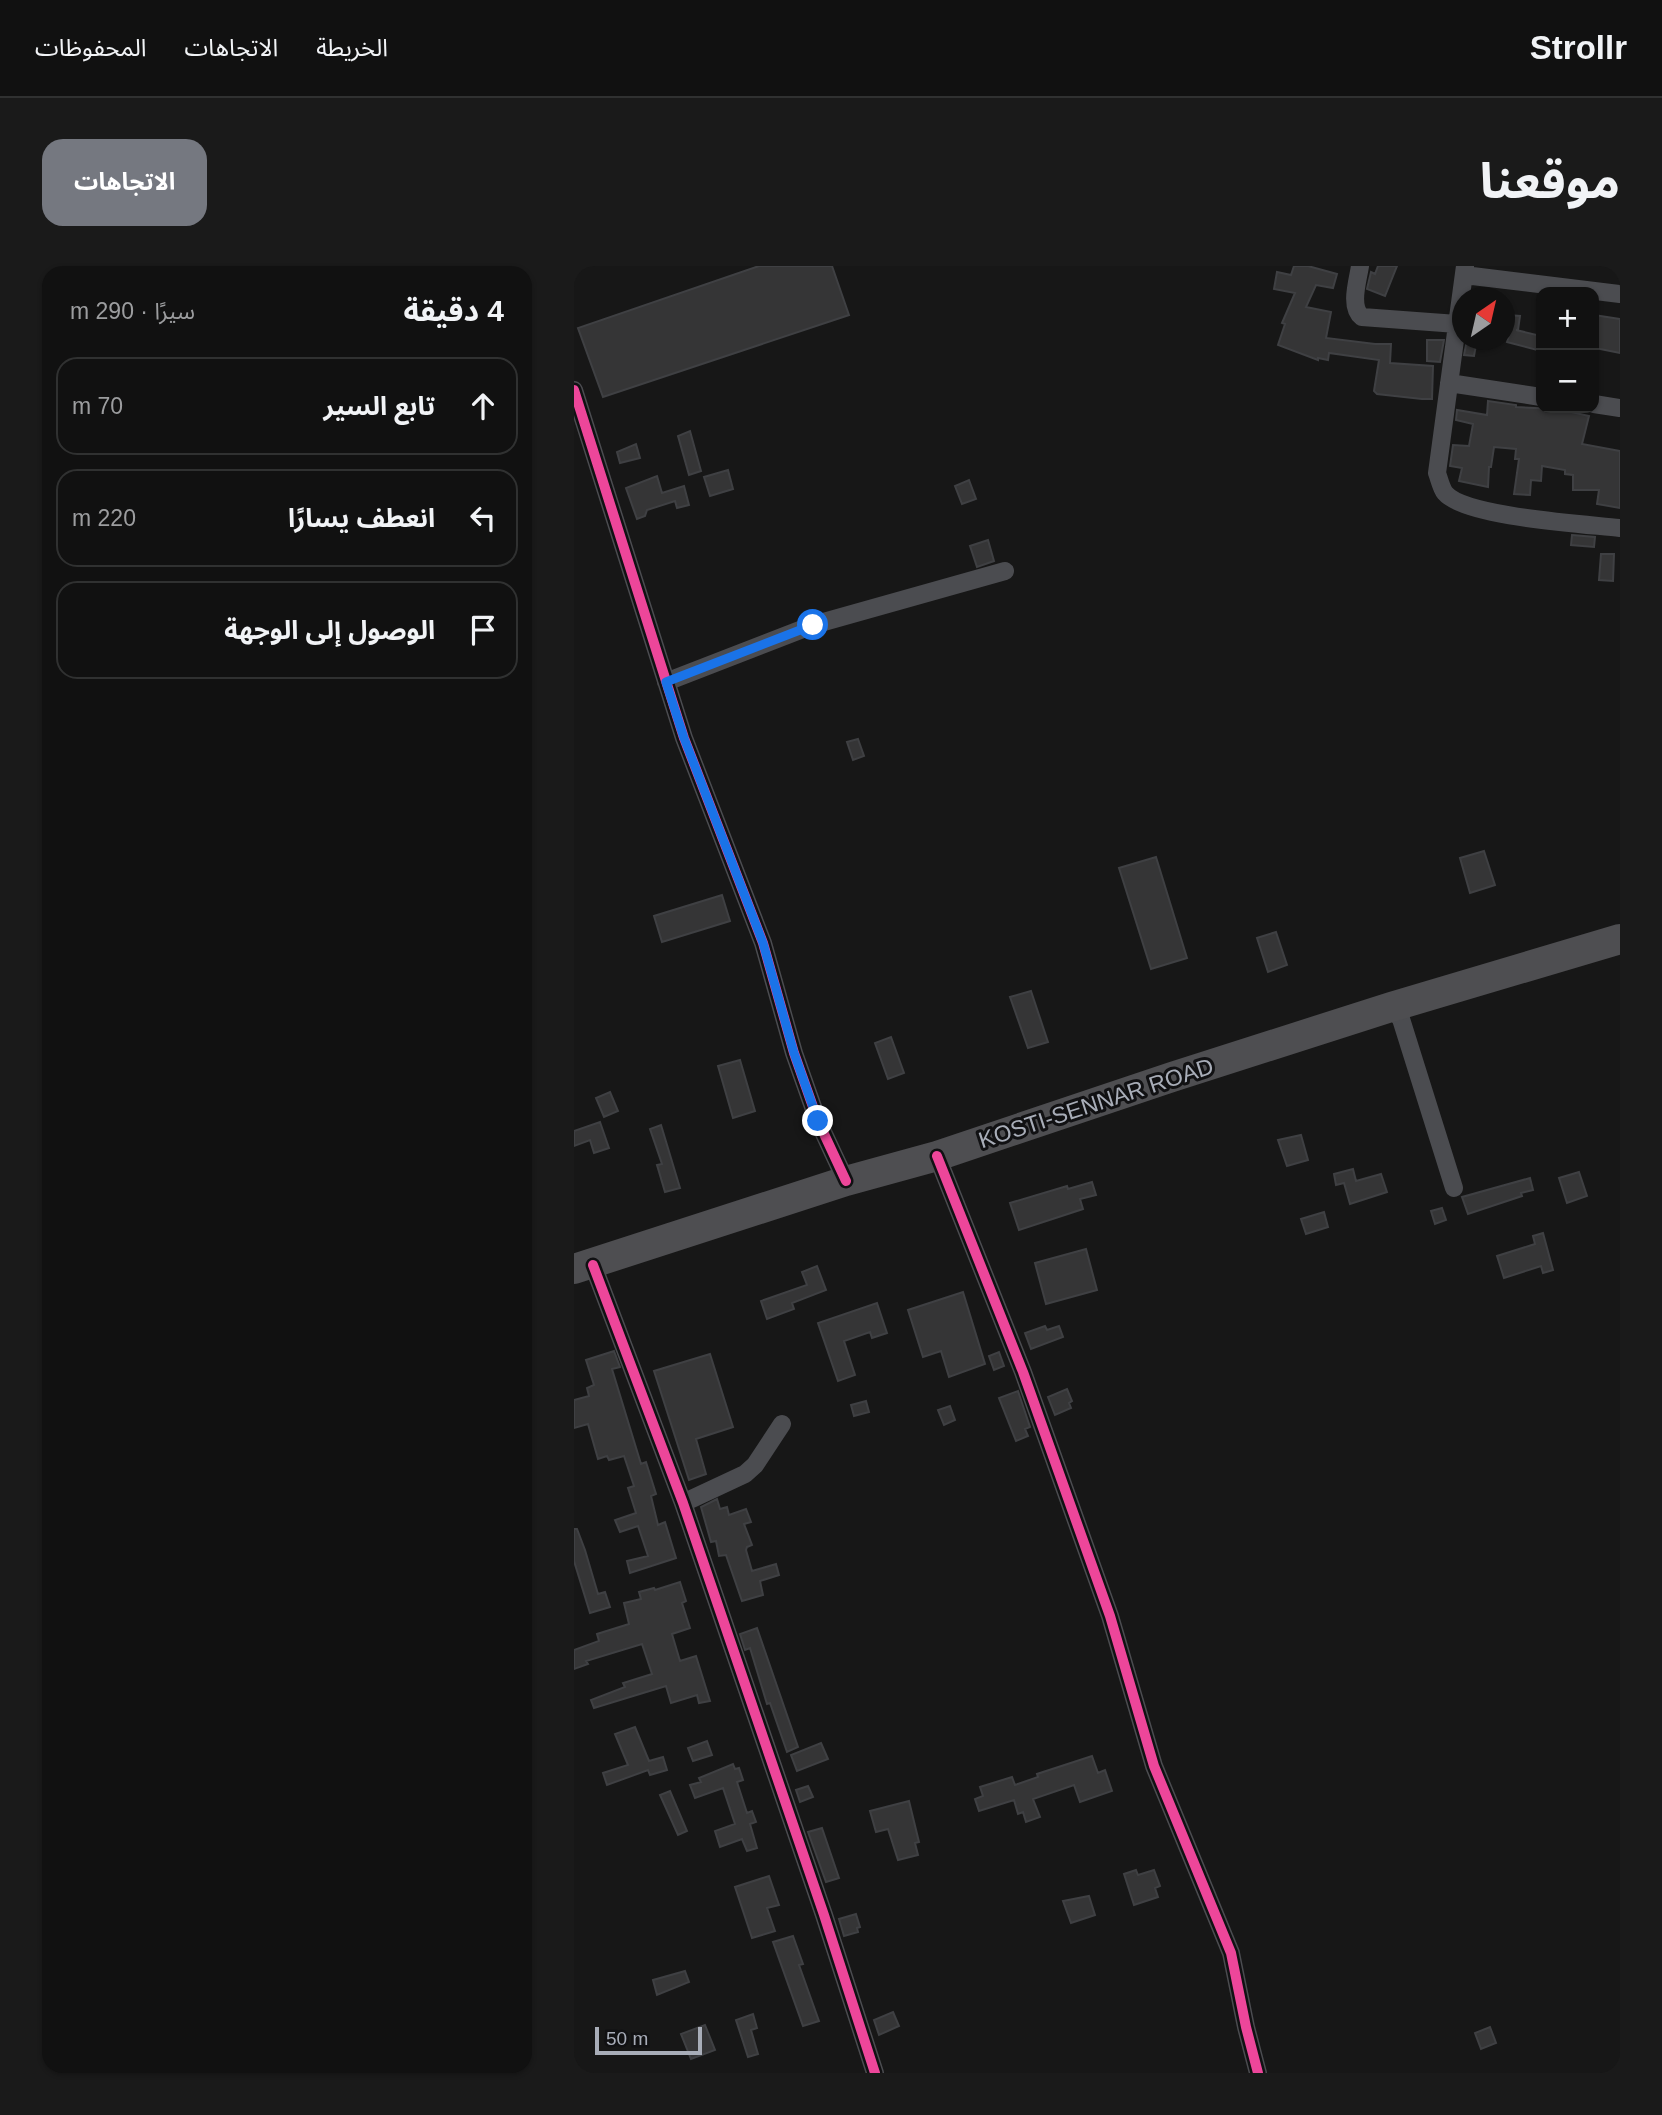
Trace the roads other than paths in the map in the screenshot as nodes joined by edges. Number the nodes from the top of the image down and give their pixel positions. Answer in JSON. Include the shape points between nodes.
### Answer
{"nodes":[{"id":1,"x":1360,"y":266,"type":"edge"},
{"id":2,"x":1464,"y":270,"type":"edge"},
{"id":3,"x":1620,"y":294,"type":"edge"},
{"id":4,"x":1452,"y":324,"type":"edge"},
{"id":5,"x":1453,"y":350,"type":"edge"},
{"id":6,"x":1449,"y":383,"type":"junction"},
{"id":7,"x":574,"y":390,"type":"edge"},
{"id":8,"x":1536,"y":396,"type":"edge"},
{"id":9,"x":1599,"y":405,"type":"edge"},
{"id":10,"x":1620,"y":408,"type":"edge"},
{"id":11,"x":1620,"y":528,"type":"edge"},
{"id":12,"x":1005,"y":571,"type":"dead end"},
{"id":13,"x":666,"y":682,"type":"junction"},
{"id":14,"x":1620,"y":939,"type":"edge"},
{"id":15,"x":1391,"y":1007,"type":"junction"},
{"id":16,"x":937,"y":1156,"type":"junction"},
{"id":17,"x":846,"y":1181,"type":"junction"},
{"id":18,"x":1454,"y":1188,"type":"dead end"},
{"id":19,"x":584,"y":1267,"type":"edge"},
{"id":20,"x":782,"y":1424,"type":"dead end"},
{"id":21,"x":683,"y":1503,"type":"junction"},
{"id":22,"x":875,"y":2073,"type":"edge"},
{"id":23,"x":1258,"y":2073,"type":"edge"}],
"edges":[{"from":1,"to":4,"type":"street","via":[[1355,305],[1362,317]]},
{"from":2,"to":3,"type":"street"},
{"from":5,"to":6,"type":"street"},
{"from":6,"to":8,"type":"street"},
{"from":6,"to":11,"type":"street","via":[[1437,472],[1444,493],[1464,506],[1487,512]]},
{"from":7,"to":13,"type":"street"},
{"from":9,"to":10,"type":"street"},
{"from":12,"to":13,"type":"street","via":[[813,625]]},
{"from":13,"to":17,"type":"street","via":[[763,943],[818,1121]]},
{"from":14,"to":15,"type":"highway","name":"KOSTI-SENNAR ROAD"},
{"from":15,"to":16,"type":"highway","name":"KOSTI-SENNAR ROAD"},
{"from":15,"to":18,"type":"street","via":[[1401,1019]]},
{"from":16,"to":17,"type":"highway","name":"KOSTI-SENNAR ROAD"},
{"from":16,"to":23,"type":"street","via":[[1023,1371],[1088,1552],[1154,1766],[1231,1953]]},
{"from":17,"to":19,"type":"highway","name":"KOSTI-SENNAR ROAD"},
{"from":19,"to":21,"type":"street"},
{"from":20,"to":21,"type":"street","via":[[745,1474]]},
{"from":21,"to":22,"type":"street"}]}
